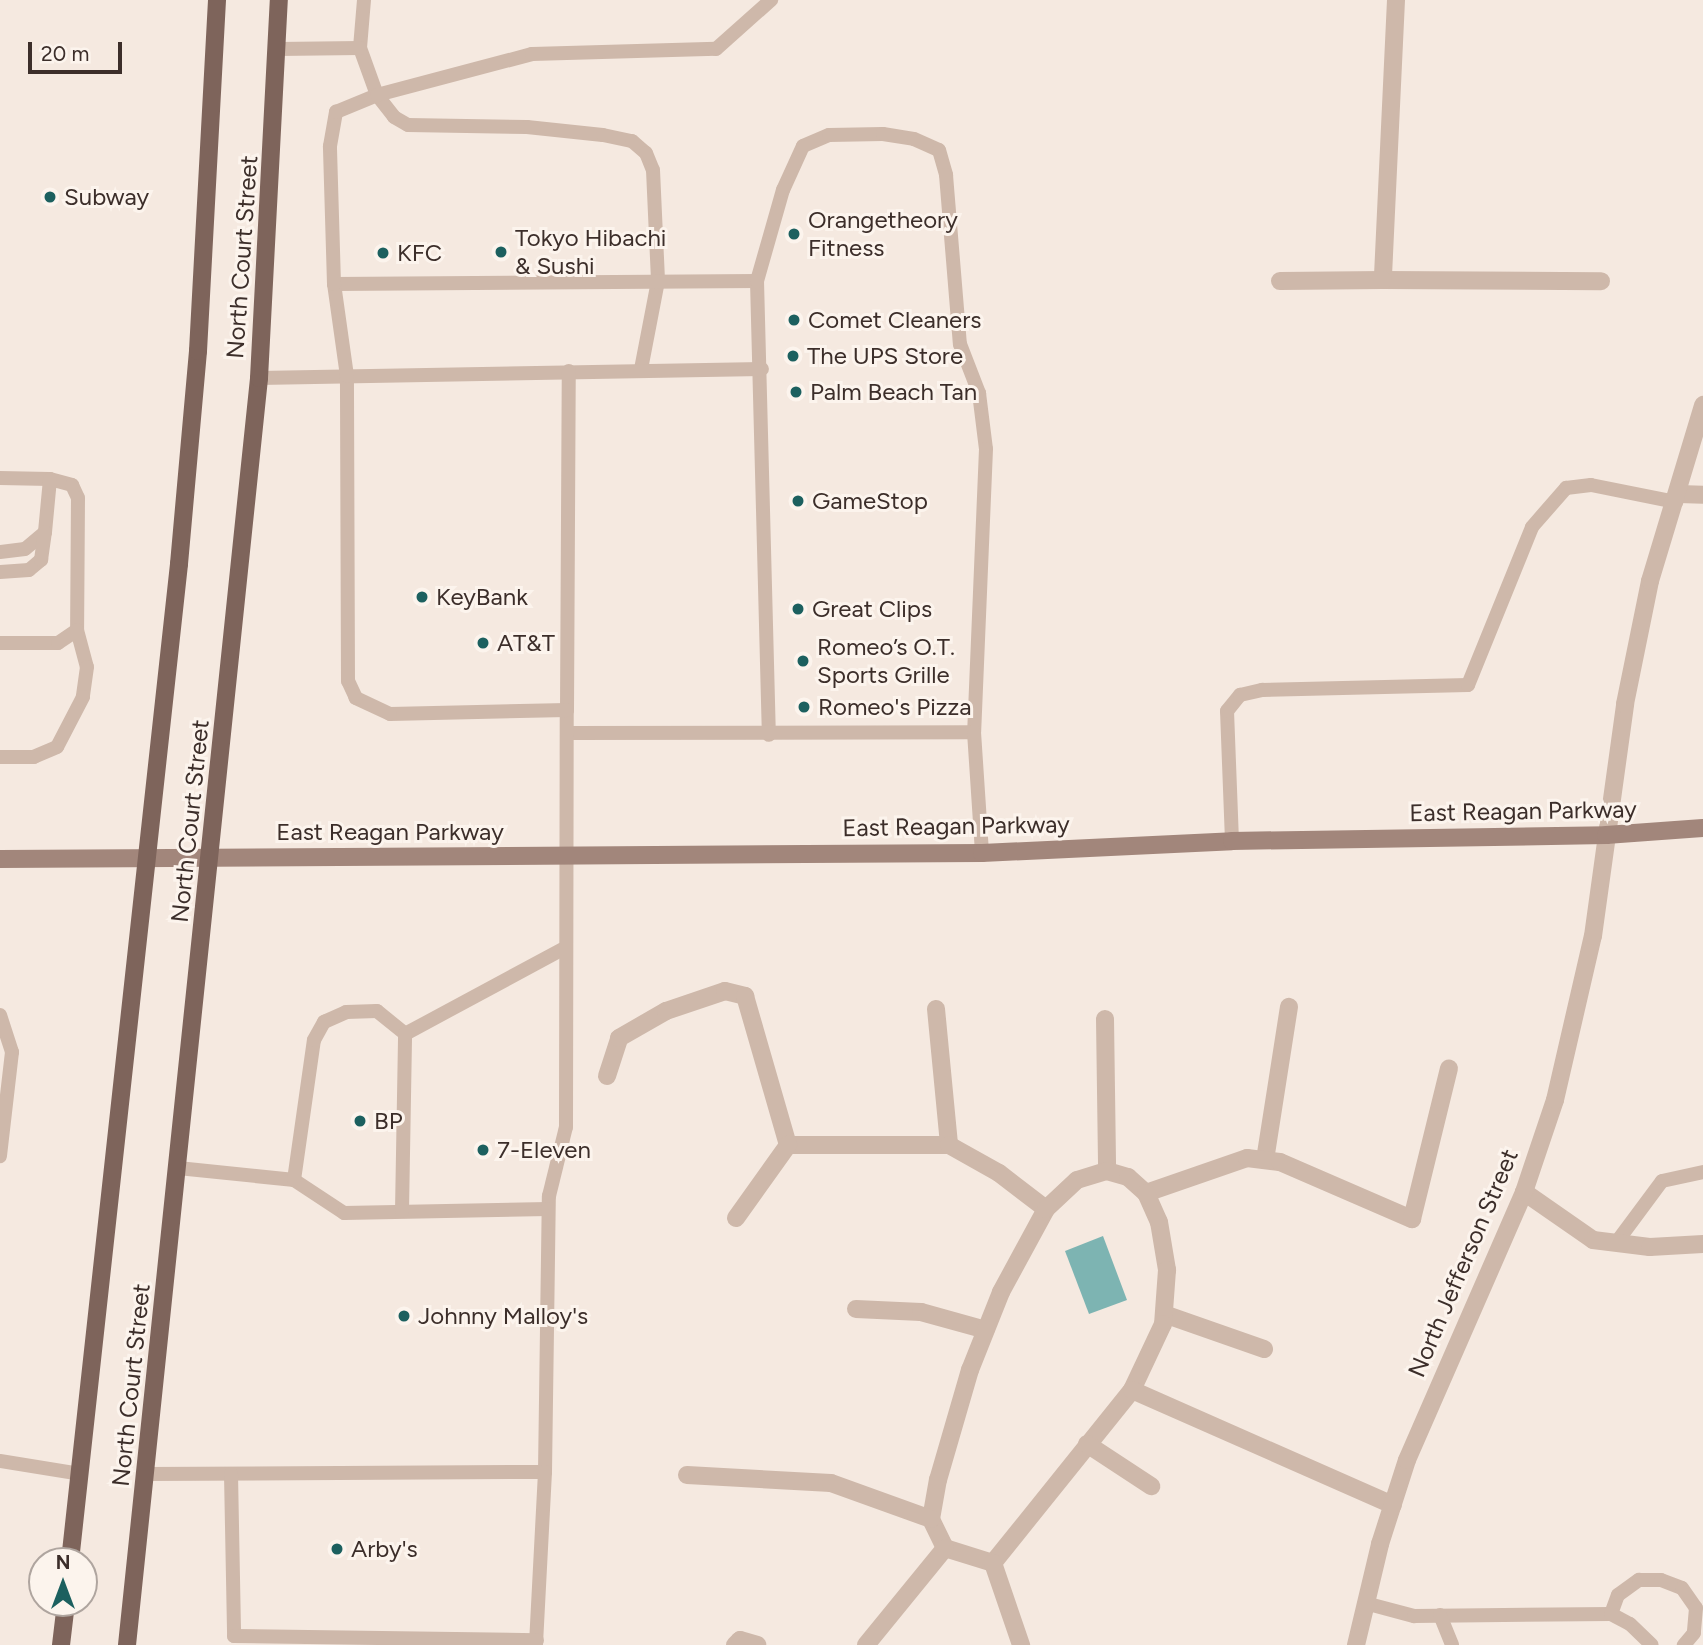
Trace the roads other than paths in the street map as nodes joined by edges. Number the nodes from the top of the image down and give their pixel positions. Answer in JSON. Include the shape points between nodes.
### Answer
{"nodes":[{"id":1,"x":217,"y":0,"type":"edge"},
{"id":2,"x":279,"y":0,"type":"edge"},
{"id":3,"x":364,"y":0,"type":"edge"},
{"id":4,"x":771,"y":0,"type":"edge"},
{"id":5,"x":1396,"y":0,"type":"edge"},
{"id":6,"x":360,"y":48,"type":"junction"},
{"id":7,"x":278,"y":50,"type":"junction"},
{"id":8,"x":377,"y":96,"type":"junction"},
{"id":9,"x":1383,"y":279,"type":"junction"},
{"id":10,"x":658,"y":281,"type":"junction"},
{"id":11,"x":757,"y":281,"type":"junction"},
{"id":12,"x":1280,"y":281,"type":"dead end"},
{"id":13,"x":1601,"y":281,"type":"dead end"},
{"id":14,"x":334,"y":284,"type":"junction"},
{"id":15,"x":641,"y":369,"type":"junction"},
{"id":16,"x":762,"y":369,"type":"junction"},
{"id":17,"x":569,"y":371,"type":"junction"},
{"id":18,"x":347,"y":376,"type":"junction"},
{"id":19,"x":259,"y":378,"type":"junction"},
{"id":20,"x":1703,"y":405,"type":"edge"},
{"id":21,"x":0,"y":478,"type":"edge"},
{"id":22,"x":50,"y":479,"type":"junction"},
{"id":23,"x":1703,"y":495,"type":"edge"},
{"id":24,"x":1678,"y":498,"type":"junction"},
{"id":25,"x":45,"y":532,"type":"junction"},
{"id":26,"x":0,"y":552,"type":"edge"},
{"id":27,"x":0,"y":572,"type":"edge"},
{"id":28,"x":77,"y":630,"type":"junction"},
{"id":29,"x":0,"y":643,"type":"edge"},
{"id":30,"x":567,"y":709,"type":"junction"},
{"id":31,"x":974,"y":732,"type":"junction"},
{"id":32,"x":567,"y":733,"type":"junction"},
{"id":33,"x":769,"y":736,"type":"junction"},
{"id":34,"x":0,"y":757,"type":"edge"},
{"id":35,"x":1703,"y":828,"type":"edge"},
{"id":36,"x":1606,"y":835,"type":"junction"},
{"id":37,"x":1232,"y":841,"type":"junction"},
{"id":38,"x":982,"y":853,"type":"junction"},
{"id":39,"x":568,"y":855,"type":"junction"},
{"id":40,"x":146,"y":858,"type":"junction"},
{"id":41,"x":210,"y":858,"type":"junction"},
{"id":42,"x":0,"y":859,"type":"edge"},
{"id":43,"x":564,"y":949,"type":"junction"},
{"id":44,"x":1289,"y":1007,"type":"dead end"},
{"id":45,"x":936,"y":1009,"type":"dead end"},
{"id":46,"x":0,"y":1015,"type":"edge"},
{"id":47,"x":1105,"y":1020,"type":"dead end"},
{"id":48,"x":405,"y":1034,"type":"junction"},
{"id":49,"x":1449,"y":1068,"type":"dead end"},
{"id":50,"x":607,"y":1076,"type":"dead end"},
{"id":51,"x":789,"y":1145,"type":"junction"},
{"id":52,"x":949,"y":1145,"type":"junction"},
{"id":53,"x":0,"y":1156,"type":"edge"},
{"id":54,"x":1265,"y":1160,"type":"junction"},
{"id":55,"x":178,"y":1168,"type":"junction"},
{"id":56,"x":1107,"y":1171,"type":"junction"},
{"id":57,"x":1703,"y":1172,"type":"edge"},
{"id":58,"x":294,"y":1180,"type":"junction"},
{"id":59,"x":1524,"y":1192,"type":"junction"},
{"id":60,"x":1146,"y":1193,"type":"junction"},
{"id":61,"x":548,"y":1209,"type":"junction"},
{"id":62,"x":1046,"y":1209,"type":"junction"},
{"id":63,"x":402,"y":1212,"type":"junction"},
{"id":64,"x":736,"y":1218,"type":"dead end"},
{"id":65,"x":1616,"y":1243,"type":"junction"},
{"id":66,"x":1703,"y":1244,"type":"edge"},
{"id":67,"x":856,"y":1309,"type":"dead end"},
{"id":68,"x":1164,"y":1314,"type":"junction"},
{"id":69,"x":986,"y":1330,"type":"junction"},
{"id":70,"x":1264,"y":1349,"type":"dead end"},
{"id":71,"x":1132,"y":1390,"type":"junction"},
{"id":72,"x":1087,"y":1444,"type":"junction"},
{"id":73,"x":0,"y":1461,"type":"edge"},
{"id":74,"x":545,"y":1472,"type":"junction"},
{"id":75,"x":80,"y":1474,"type":"junction"},
{"id":76,"x":146,"y":1474,"type":"junction"},
{"id":77,"x":231,"y":1474,"type":"junction"},
{"id":78,"x":687,"y":1475,"type":"dead end"},
{"id":79,"x":1151,"y":1486,"type":"dead end"},
{"id":80,"x":1392,"y":1505,"type":"junction"},
{"id":81,"x":931,"y":1519,"type":"junction"},
{"id":82,"x":72,"y":1547,"type":"edge"},
{"id":83,"x":945,"y":1548,"type":"junction"},
{"id":84,"x":993,"y":1563,"type":"junction"},
{"id":85,"x":1365,"y":1603,"type":"junction"},
{"id":86,"x":1440,"y":1615,"type":"junction"},
{"id":87,"x":1611,"y":1615,"type":"junction"},
{"id":88,"x":64,"y":1617,"type":"edge"},
{"id":89,"x":537,"y":1643,"type":"edge"},
{"id":90,"x":61,"y":1645,"type":"edge"},
{"id":91,"x":127,"y":1645,"type":"edge"},
{"id":92,"x":735,"y":1645,"type":"edge"},
{"id":93,"x":757,"y":1645,"type":"edge"},
{"id":94,"x":866,"y":1645,"type":"edge"},
{"id":95,"x":1021,"y":1645,"type":"edge"},
{"id":96,"x":1356,"y":1645,"type":"edge"},
{"id":97,"x":1452,"y":1645,"type":"edge"},
{"id":98,"x":1652,"y":1645,"type":"edge"},
{"id":99,"x":1684,"y":1645,"type":"edge"}],
"edges":[{"from":1,"to":40,"type":"main road","name":"North Court Street","via":[[198,351]]},
{"from":2,"to":7,"type":"main road","name":"North Court Street"},
{"from":3,"to":6,"type":"lane"},
{"from":4,"to":8,"type":"lane","via":[[716,49],[532,54]]},
{"from":5,"to":9,"type":"street"},
{"from":6,"to":7,"type":"lane"},
{"from":6,"to":8,"type":"lane"},
{"from":7,"to":19,"type":"main road","name":"North Court Street"},
{"from":8,"to":10,"type":"lane","via":[[394,117],[408,125],[527,127],[632,141],[646,153],[653,170]]},
{"from":8,"to":14,"type":"lane","via":[[336,112],[330,146]]},
{"from":9,"to":12,"type":"street"},
{"from":9,"to":13,"type":"street"},
{"from":10,"to":11,"type":"lane"},
{"from":10,"to":14,"type":"lane"},
{"from":10,"to":15,"type":"lane"},
{"from":11,"to":16,"type":"lane"},
{"from":11,"to":31,"type":"lane","via":[[783,190],[803,146],[829,135],[883,134],[914,139],[939,150],[946,175],[960,344],[979,393],[986,449]]},
{"from":14,"to":18,"type":"lane"},
{"from":15,"to":16,"type":"lane"},
{"from":15,"to":17,"type":"lane"},
{"from":16,"to":33,"type":"lane"},
{"from":17,"to":18,"type":"lane"},
{"from":17,"to":30,"type":"lane"},
{"from":18,"to":19,"type":"lane"},
{"from":18,"to":30,"type":"lane","via":[[348,681],[356,698],[390,714]]},
{"from":19,"to":41,"type":"main road","name":"North Court Street"},
{"from":20,"to":24,"type":"street","name":"North Jefferson Street"},
{"from":21,"to":22,"type":"lane"},
{"from":22,"to":25,"type":"lane"},
{"from":22,"to":28,"type":"lane","via":[[72,485],[78,498]]},
{"from":23,"to":24,"type":"street"},
{"from":24,"to":36,"type":"street","name":"North Jefferson Street","via":[[1650,581]]},
{"from":24,"to":37,"type":"lane","via":[[1591,485],[1566,488],[1532,527],[1468,685],[1262,690],[1240,695],[1227,711]]},
{"from":25,"to":26,"type":"lane","via":[[25,549]]},
{"from":25,"to":27,"type":"lane","via":[[41,560],[29,570]]},
{"from":28,"to":29,"type":"lane","via":[[58,643]]},
{"from":28,"to":34,"type":"lane","via":[[87,667],[83,697],[57,747],[34,757]]},
{"from":30,"to":32,"type":"lane"},
{"from":31,"to":33,"type":"lane"},
{"from":31,"to":38,"type":"lane"},
{"from":32,"to":33,"type":"lane"},
{"from":32,"to":39,"type":"lane"},
{"from":35,"to":36,"type":"street","name":"East Reagan Parkway"},
{"from":36,"to":37,"type":"street","name":"East Reagan Parkway"},
{"from":36,"to":59,"type":"street","name":"North Jefferson Street","via":[[1579,1007]]},
{"from":37,"to":38,"type":"street","name":"East Reagan Parkway"},
{"from":38,"to":39,"type":"street","name":"East Reagan Parkway"},
{"from":39,"to":41,"type":"street","name":"East Reagan Parkway"},
{"from":39,"to":43,"type":"lane"},
{"from":40,"to":41,"type":"street","name":"East Reagan Parkway"},
{"from":40,"to":42,"type":"street","name":"East Reagan Parkway"},
{"from":40,"to":75,"type":"main road","name":"North Court Street"},
{"from":41,"to":55,"type":"main road","name":"North Court Street"},
{"from":43,"to":48,"type":"lane"},
{"from":43,"to":61,"type":"lane","via":[[566,1127]]},
{"from":44,"to":54,"type":"street"},
{"from":45,"to":52,"type":"street"},
{"from":46,"to":53,"type":"lane","via":[[12,1052]]},
{"from":47,"to":56,"type":"street"},
{"from":48,"to":58,"type":"lane","via":[[377,1011],[346,1012],[324,1022],[314,1040]]},
{"from":48,"to":63,"type":"lane"},
{"from":49,"to":54,"type":"street","via":[[1412,1219]]},
{"from":50,"to":51,"type":"street","via":[[619,1038],[666,1011],[725,991],[744,996]]},
{"from":51,"to":52,"type":"street"},
{"from":51,"to":64,"type":"street"},
{"from":52,"to":62,"type":"street","via":[[999,1173]]},
{"from":54,"to":60,"type":"street","via":[[1247,1158]]},
{"from":55,"to":58,"type":"lane"},
{"from":55,"to":76,"type":"main road","name":"North Court Street"},
{"from":56,"to":60,"type":"street","via":[[1128,1177]]},
{"from":56,"to":62,"type":"street","via":[[1077,1180]]},
{"from":57,"to":65,"type":"lane","via":[[1662,1181]]},
{"from":58,"to":63,"type":"lane","via":[[344,1213]]},
{"from":59,"to":65,"type":"street","via":[[1593,1240]]},
{"from":59,"to":80,"type":"street","name":"North Jefferson Street","via":[[1443,1370]]},
{"from":60,"to":68,"type":"street","via":[[1159,1222],[1167,1270]]},
{"from":61,"to":63,"type":"lane"},
{"from":61,"to":74,"type":"lane"},
{"from":62,"to":69,"type":"street"},
{"from":65,"to":66,"type":"street","via":[[1650,1247]]},
{"from":67,"to":69,"type":"street","via":[[921,1312]]},
{"from":68,"to":70,"type":"street"},
{"from":68,"to":71,"type":"street"},
{"from":69,"to":81,"type":"street","via":[[970,1370]]},
{"from":71,"to":72,"type":"street"},
{"from":71,"to":80,"type":"street"},
{"from":72,"to":79,"type":"street"},
{"from":72,"to":84,"type":"street"},
{"from":73,"to":75,"type":"lane"},
{"from":74,"to":77,"type":"lane"},
{"from":74,"to":89,"type":"lane"},
{"from":75,"to":82,"type":"main road","name":"North Court Street"},
{"from":76,"to":77,"type":"lane"},
{"from":76,"to":91,"type":"main road","name":"North Court Street"},
{"from":77,"to":89,"type":"lane","via":[[234,1636]]},
{"from":78,"to":81,"type":"street","via":[[831,1483]]},
{"from":80,"to":85,"type":"street","name":"North Jefferson Street"},
{"from":81,"to":83,"type":"street"},
{"from":83,"to":84,"type":"street"},
{"from":83,"to":94,"type":"street"},
{"from":84,"to":95,"type":"street"},
{"from":85,"to":86,"type":"lane","via":[[1414,1616]]},
{"from":85,"to":96,"type":"street","name":"North Jefferson Street"},
{"from":86,"to":87,"type":"lane"},
{"from":86,"to":97,"type":"lane"},
{"from":87,"to":98,"type":"lane","via":[[1630,1624]]},
{"from":87,"to":99,"type":"lane","via":[[1618,1595],[1639,1580],[1661,1580],[1682,1588],[1696,1608],[1694,1633]]},
{"from":88,"to":90,"type":"main road"},
{"from":92,"to":93,"type":"street","via":[[740,1640]]}]}
